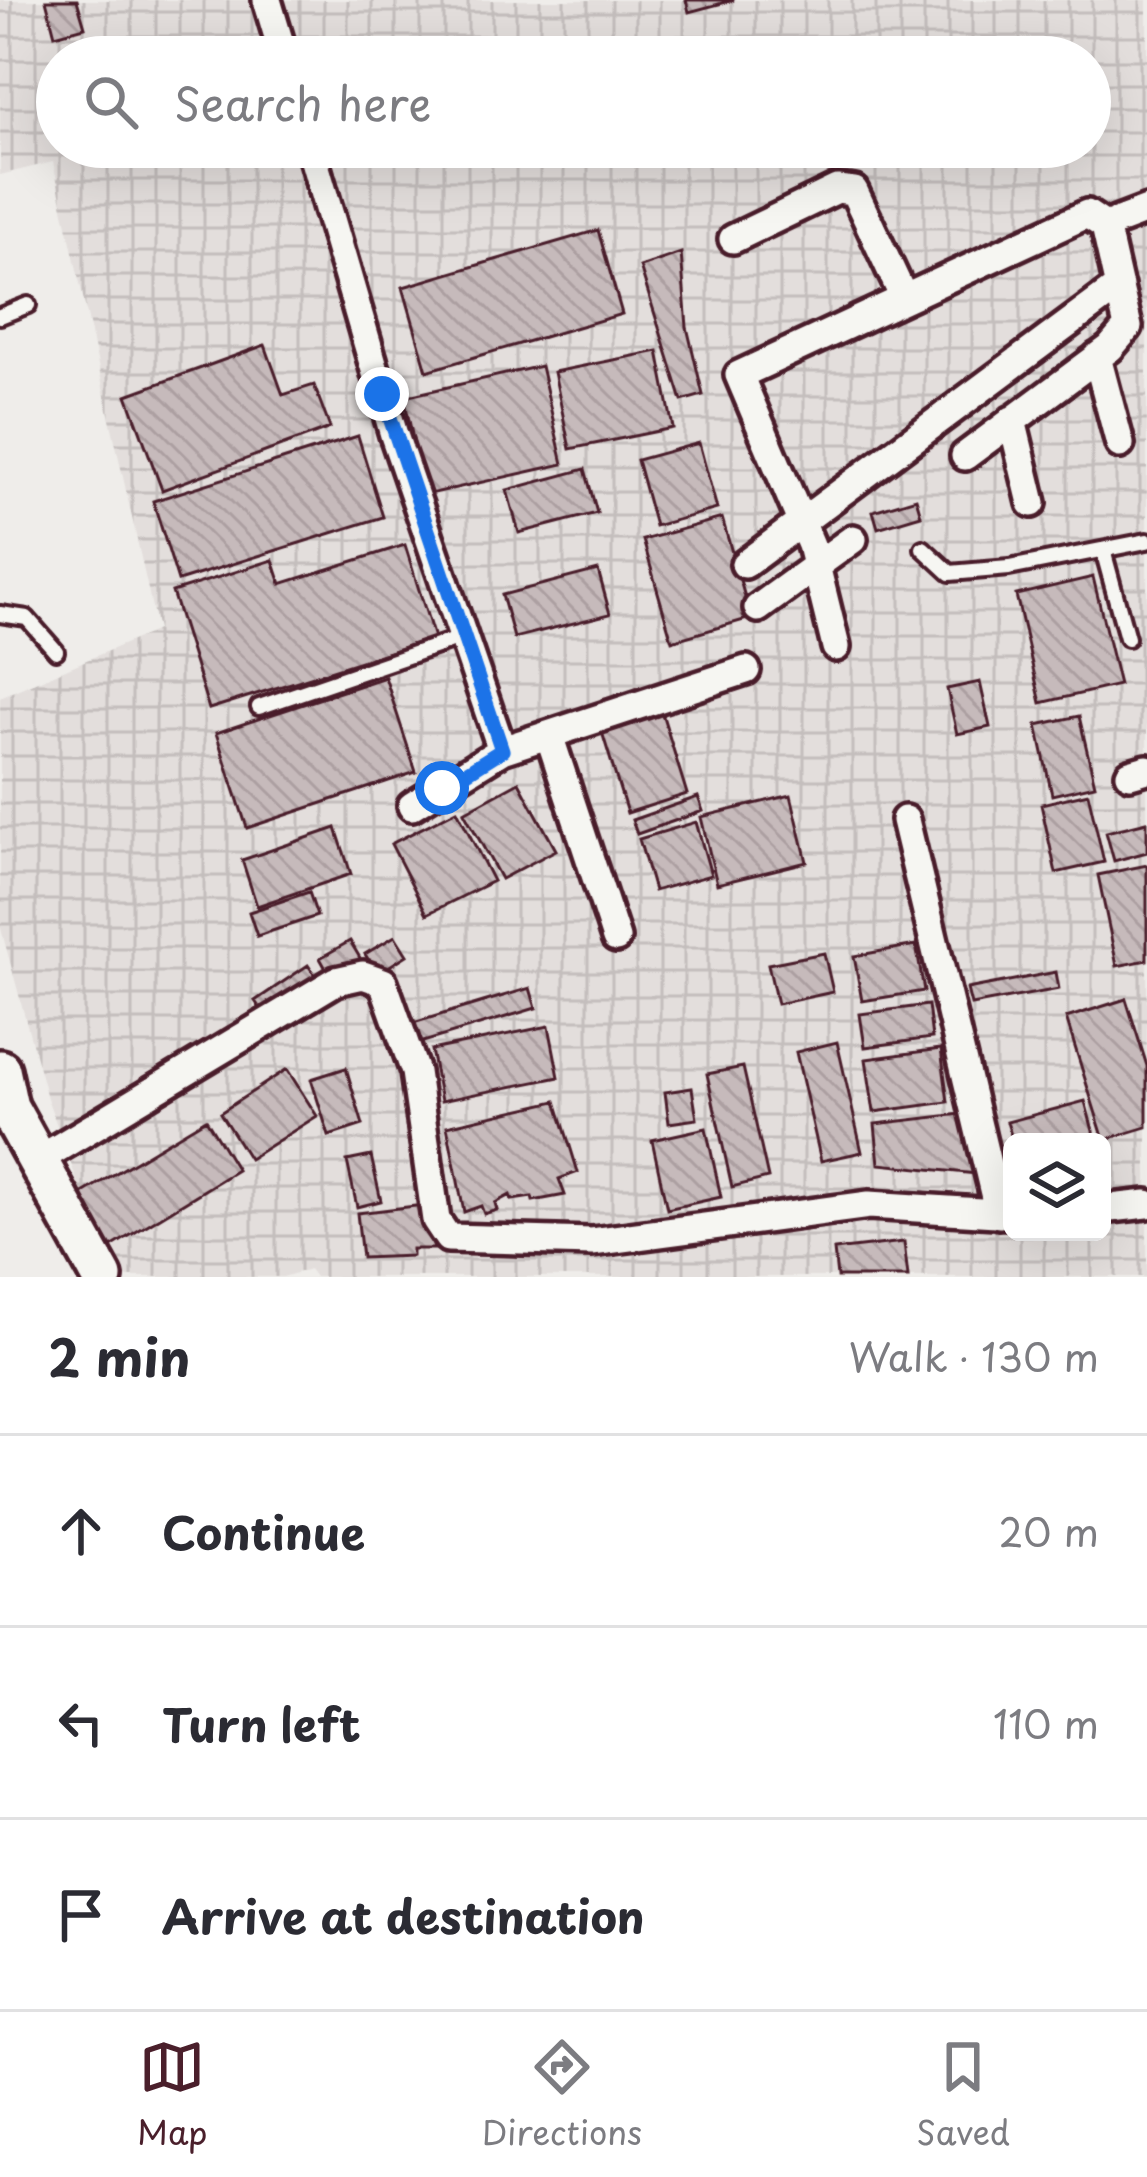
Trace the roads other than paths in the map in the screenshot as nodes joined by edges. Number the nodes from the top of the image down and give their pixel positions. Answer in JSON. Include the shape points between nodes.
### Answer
{"nodes":[{"id":1,"x":267,"y":0,"type":"edge"},
{"id":2,"x":278,"y":36,"type":"edge"},
{"id":3,"x":316,"y":168,"type":"edge"},
{"id":4,"x":1147,"y":209,"type":"edge"},
{"id":5,"x":1105,"y":226,"type":"junction"},
{"id":6,"x":733,"y":238,"type":"dead end"},
{"id":7,"x":1119,"y":286,"type":"junction"},
{"id":8,"x":904,"y":298,"type":"junction"},
{"id":9,"x":28,"y":305,"type":"dead end"},
{"id":10,"x":0,"y":316,"type":"edge"},
{"id":11,"x":1097,"y":357,"type":"junction"},
{"id":12,"x":1012,"y":420,"type":"junction"},
{"id":13,"x":1120,"y":444,"type":"dead end"},
{"id":14,"x":965,"y":456,"type":"dead end"},
{"id":15,"x":1032,"y":503,"type":"dead end"},
{"id":16,"x":801,"y":522,"type":"junction"},
{"id":17,"x":853,"y":539,"type":"dead end"},
{"id":18,"x":1147,"y":542,"type":"edge"},
{"id":19,"x":923,"y":548,"type":"dead end"},
{"id":20,"x":1103,"y":550,"type":"junction"},
{"id":21,"x":745,"y":564,"type":"dead end"},
{"id":22,"x":816,"y":567,"type":"junction"},
{"id":23,"x":758,"y":608,"type":"dead end"},
{"id":24,"x":0,"y":614,"type":"edge"},
{"id":25,"x":463,"y":637,"type":"junction"},
{"id":26,"x":1127,"y":638,"type":"dead end"},
{"id":27,"x":836,"y":647,"type":"dead end"},
{"id":28,"x":56,"y":651,"type":"dead end"},
{"id":29,"x":746,"y":670,"type":"dead end"},
{"id":30,"x":259,"y":707,"type":"dead end"},
{"id":31,"x":549,"y":735,"type":"junction"},
{"id":32,"x":502,"y":750,"type":"junction"},
{"id":33,"x":412,"y":806,"type":"dead end"},
{"id":34,"x":905,"y":820,"type":"dead end"},
{"id":35,"x":616,"y":938,"type":"dead end"},
{"id":36,"x":3,"y":1095,"type":"edge"},
{"id":37,"x":38,"y":1160,"type":"junction"},
{"id":38,"x":1003,"y":1202,"type":"edge"},
{"id":39,"x":1147,"y":1204,"type":"edge"},
{"id":40,"x":1111,"y":1208,"type":"edge"},
{"id":41,"x":1003,"y":1214,"type":"edge"},
{"id":42,"x":102,"y":1277,"type":"edge"}],
"edges":[{"from":1,"to":2,"type":"street"},
{"from":3,"to":25,"type":"street"},
{"from":4,"to":5,"type":"street"},
{"from":5,"to":7,"type":"street"},
{"from":5,"to":8,"type":"street","via":[[1087,214]]},
{"from":6,"to":8,"type":"street","via":[[838,189],[854,191]]},
{"from":7,"to":11,"type":"street","via":[[1128,327]]},
{"from":7,"to":16,"type":"street"},
{"from":8,"to":16,"type":"street","via":[[739,375]]},
{"from":9,"to":10,"type":"lane"},
{"from":11,"to":12,"type":"street"},
{"from":11,"to":13,"type":"street"},
{"from":12,"to":14,"type":"street"},
{"from":12,"to":15,"type":"street"},
{"from":16,"to":21,"type":"street"},
{"from":16,"to":22,"type":"street"},
{"from":17,"to":22,"type":"street"},
{"from":18,"to":20,"type":"lane"},
{"from":19,"to":20,"type":"lane","via":[[950,572]]},
{"from":20,"to":26,"type":"lane"},
{"from":22,"to":23,"type":"street"},
{"from":22,"to":27,"type":"street"},
{"from":24,"to":28,"type":"lane","via":[[27,618]]},
{"from":25,"to":30,"type":"lane"},
{"from":25,"to":32,"type":"street"},
{"from":29,"to":31,"type":"street"},
{"from":31,"to":32,"type":"street"},
{"from":31,"to":35,"type":"street"},
{"from":32,"to":33,"type":"street"},
{"from":34,"to":38,"type":"street"},
{"from":36,"to":37,"type":"street"},
{"from":37,"to":41,"type":"street","via":[[336,981],[363,975],[383,982],[415,1072],[436,1220],[448,1238],[592,1242],[869,1205]]},
{"from":37,"to":42,"type":"street"},
{"from":39,"to":40,"type":"street"}]}
